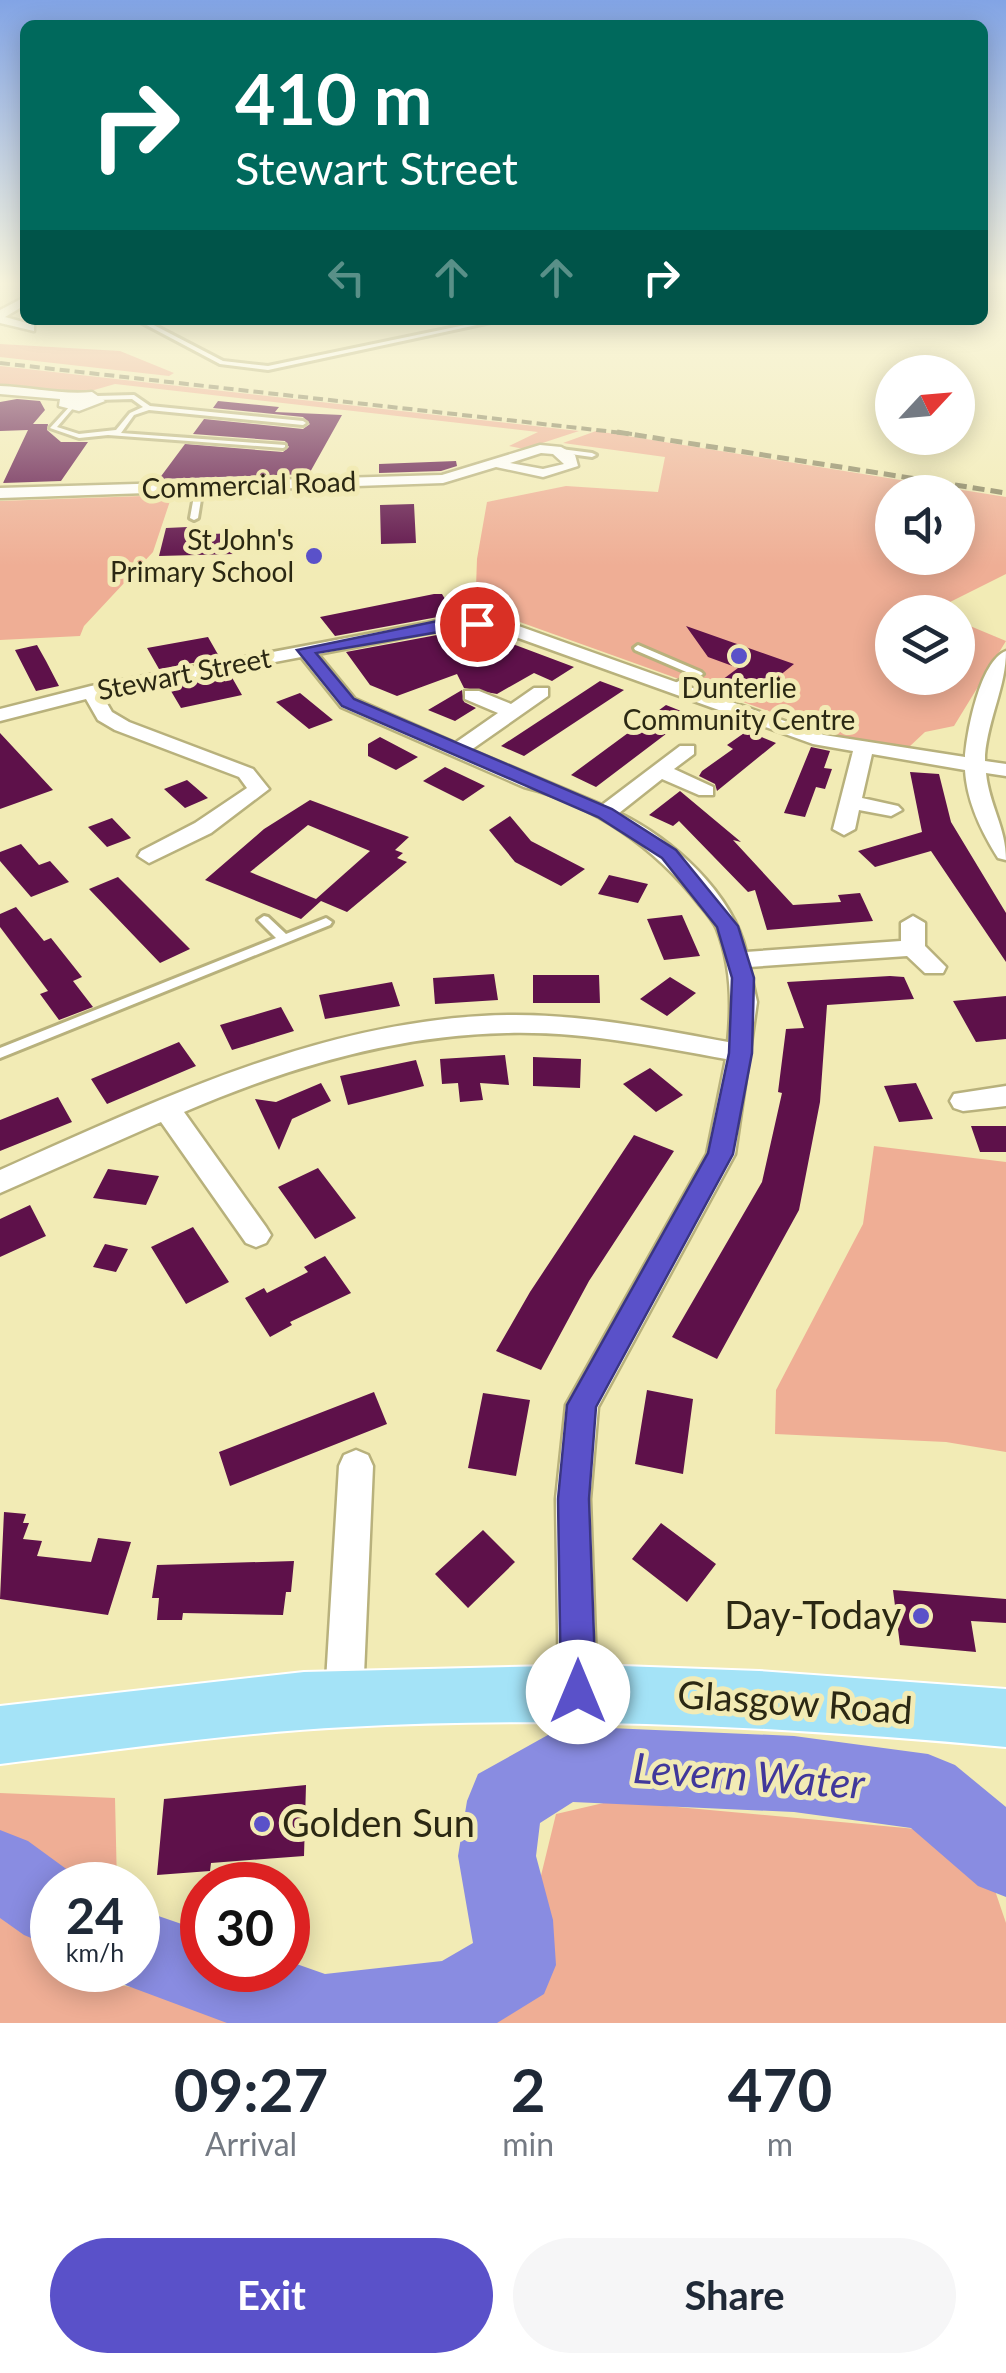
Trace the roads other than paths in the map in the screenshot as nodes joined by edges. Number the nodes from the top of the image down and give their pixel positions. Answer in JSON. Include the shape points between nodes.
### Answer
{"nodes":[{"id":1,"x":0,"y":390,"type":"edge"},
{"id":2,"x":97,"y":398,"type":"joint"},
{"id":3,"x":70,"y":402,"type":"junction"},
{"id":4,"x":148,"y":408,"type":"junction"},
{"id":5,"x":303,"y":423,"type":"dead end"},
{"id":6,"x":111,"y":434,"type":"junction"},
{"id":7,"x":283,"y":446,"type":"dead end"},
{"id":8,"x":556,"y":450,"type":"junction"},
{"id":9,"x":592,"y":455,"type":"dead end"},
{"id":10,"x":496,"y":463,"type":"junction"},
{"id":11,"x":199,"y":486,"type":"junction"},
{"id":12,"x":0,"y":493,"type":"edge"},
{"id":13,"x":194,"y":518,"type":"dead end"},
{"id":14,"x":638,"y":648,"type":"dead end"},
{"id":15,"x":305,"y":650,"type":"junction"},
{"id":16,"x":1006,"y":656,"type":"edge"},
{"id":17,"x":676,"y":688,"type":"junction"},
{"id":18,"x":91,"y":692,"type":"junction"},
{"id":19,"x":541,"y":692,"type":"dead end"},
{"id":20,"x":472,"y":696,"type":"dead end"},
{"id":21,"x":5,"y":707,"type":"edge"},
{"id":22,"x":511,"y":711,"type":"junction"},
{"id":23,"x":459,"y":749,"type":"junction"},
{"id":24,"x":687,"y":750,"type":"dead end"},
{"id":25,"x":864,"y":750,"type":"junction"},
{"id":26,"x":973,"y":767,"type":"junction"},
{"id":27,"x":1006,"y":770,"type":"edge"},
{"id":28,"x":661,"y":771,"type":"junction"},
{"id":29,"x":706,"y":791,"type":"dead end"},
{"id":30,"x":850,"y":802,"type":"junction"},
{"id":31,"x":891,"y":810,"type":"dead end"},
{"id":32,"x":605,"y":813,"type":"junction"},
{"id":33,"x":844,"y":829,"type":"dead end"},
{"id":34,"x":1006,"y":853,"type":"edge"},
{"id":35,"x":150,"y":856,"type":"dead end"},
{"id":36,"x":264,"y":920,"type":"dead end"},
{"id":37,"x":326,"y":922,"type":"dead end"},
{"id":38,"x":284,"y":938,"type":"junction"},
{"id":39,"x":737,"y":960,"type":"junction"},
{"id":40,"x":934,"y":967,"type":"dead end"},
{"id":41,"x":0,"y":1053,"type":"edge"},
{"id":42,"x":740,"y":1053,"type":"junction"},
{"id":43,"x":1006,"y":1096,"type":"edge"},
{"id":44,"x":963,"y":1101,"type":"dead end"},
{"id":45,"x":167,"y":1108,"type":"junction"},
{"id":46,"x":0,"y":1182,"type":"edge"},
{"id":47,"x":256,"y":1235,"type":"dead end"},
{"id":48,"x":356,"y":1466,"type":"dead end"},
{"id":49,"x":578,"y":1692,"type":"junction"},
{"id":50,"x":344,"y":1698,"type":"junction"},
{"id":51,"x":1006,"y":1718,"type":"edge"},
{"id":52,"x":0,"y":1735,"type":"edge"}],
"edges":[{"from":1,"to":3,"type":"street","via":[[49,392]]},
{"from":2,"to":3,"type":"street"},
{"from":2,"to":4,"type":"lane","via":[[134,398]]},
{"from":3,"to":6,"type":"lane","via":[[56,430]]},
{"from":4,"to":5,"type":"lane"},
{"from":4,"to":6,"type":"lane"},
{"from":6,"to":7,"type":"lane"},
{"from":8,"to":9,"type":"lane"},
{"from":8,"to":10,"type":"street","name":"Commercial Road"},
{"from":8,"to":10,"type":"street","name":"Commercial Road","via":[[571,466],[554,474]]},
{"from":10,"to":11,"type":"street","name":"Commercial Road","via":[[443,479]]},
{"from":11,"to":12,"type":"street","name":"Commercial Road"},
{"from":11,"to":13,"type":"lane"},
{"from":14,"to":17,"type":"lane","via":[[698,674]]},
{"from":15,"to":17,"type":"street","name":"Stewart Street","via":[[452,623],[501,626]]},
{"from":15,"to":18,"type":"street","name":"Stewart Street"},
{"from":15,"to":23,"type":"street","via":[[348,703]]},
{"from":16,"to":26,"type":"street","via":[[979,710]]},
{"from":17,"to":25,"type":"street","name":"Stewart Street"},
{"from":18,"to":21,"type":"street","name":"Stewart Street"},
{"from":18,"to":35,"type":"street","via":[[106,716],[122,726],[246,773],[259,789]]},
{"from":19,"to":22,"type":"street"},
{"from":20,"to":22,"type":"street"},
{"from":22,"to":23,"type":"street"},
{"from":23,"to":32,"type":"street"},
{"from":24,"to":28,"type":"street"},
{"from":25,"to":26,"type":"street","name":"Stewart Street"},
{"from":25,"to":30,"type":"street"},
{"from":26,"to":27,"type":"street","name":"Stewart Street"},
{"from":26,"to":34,"type":"street","via":[[992,833]]},
{"from":28,"to":29,"type":"street"},
{"from":28,"to":32,"type":"street"},
{"from":30,"to":31,"type":"street"},
{"from":30,"to":33,"type":"street"},
{"from":32,"to":39,"type":"street","via":[[686,872],[728,926]]},
{"from":36,"to":38,"type":"lane"},
{"from":37,"to":38,"type":"lane"},
{"from":38,"to":41,"type":"lane"},
{"from":39,"to":40,"type":"street","via":[[913,936]]},
{"from":39,"to":42,"type":"street","via":[[744,1002]]},
{"from":42,"to":45,"type":"street","via":[[560,1028],[439,1028],[324,1049]]},
{"from":42,"to":49,"type":"street","via":[[720,1154],[582,1405],[573,1499]]},
{"from":43,"to":44,"type":"street"},
{"from":45,"to":46,"type":"street"},
{"from":45,"to":47,"type":"street"},
{"from":48,"to":50,"type":"street"},
{"from":49,"to":50,"type":"main road","name":"Glasgow Road"},
{"from":49,"to":51,"type":"main road","name":"Glasgow Road","via":[[746,1697]]},
{"from":50,"to":52,"type":"main road","name":"Glasgow Road"}]}
